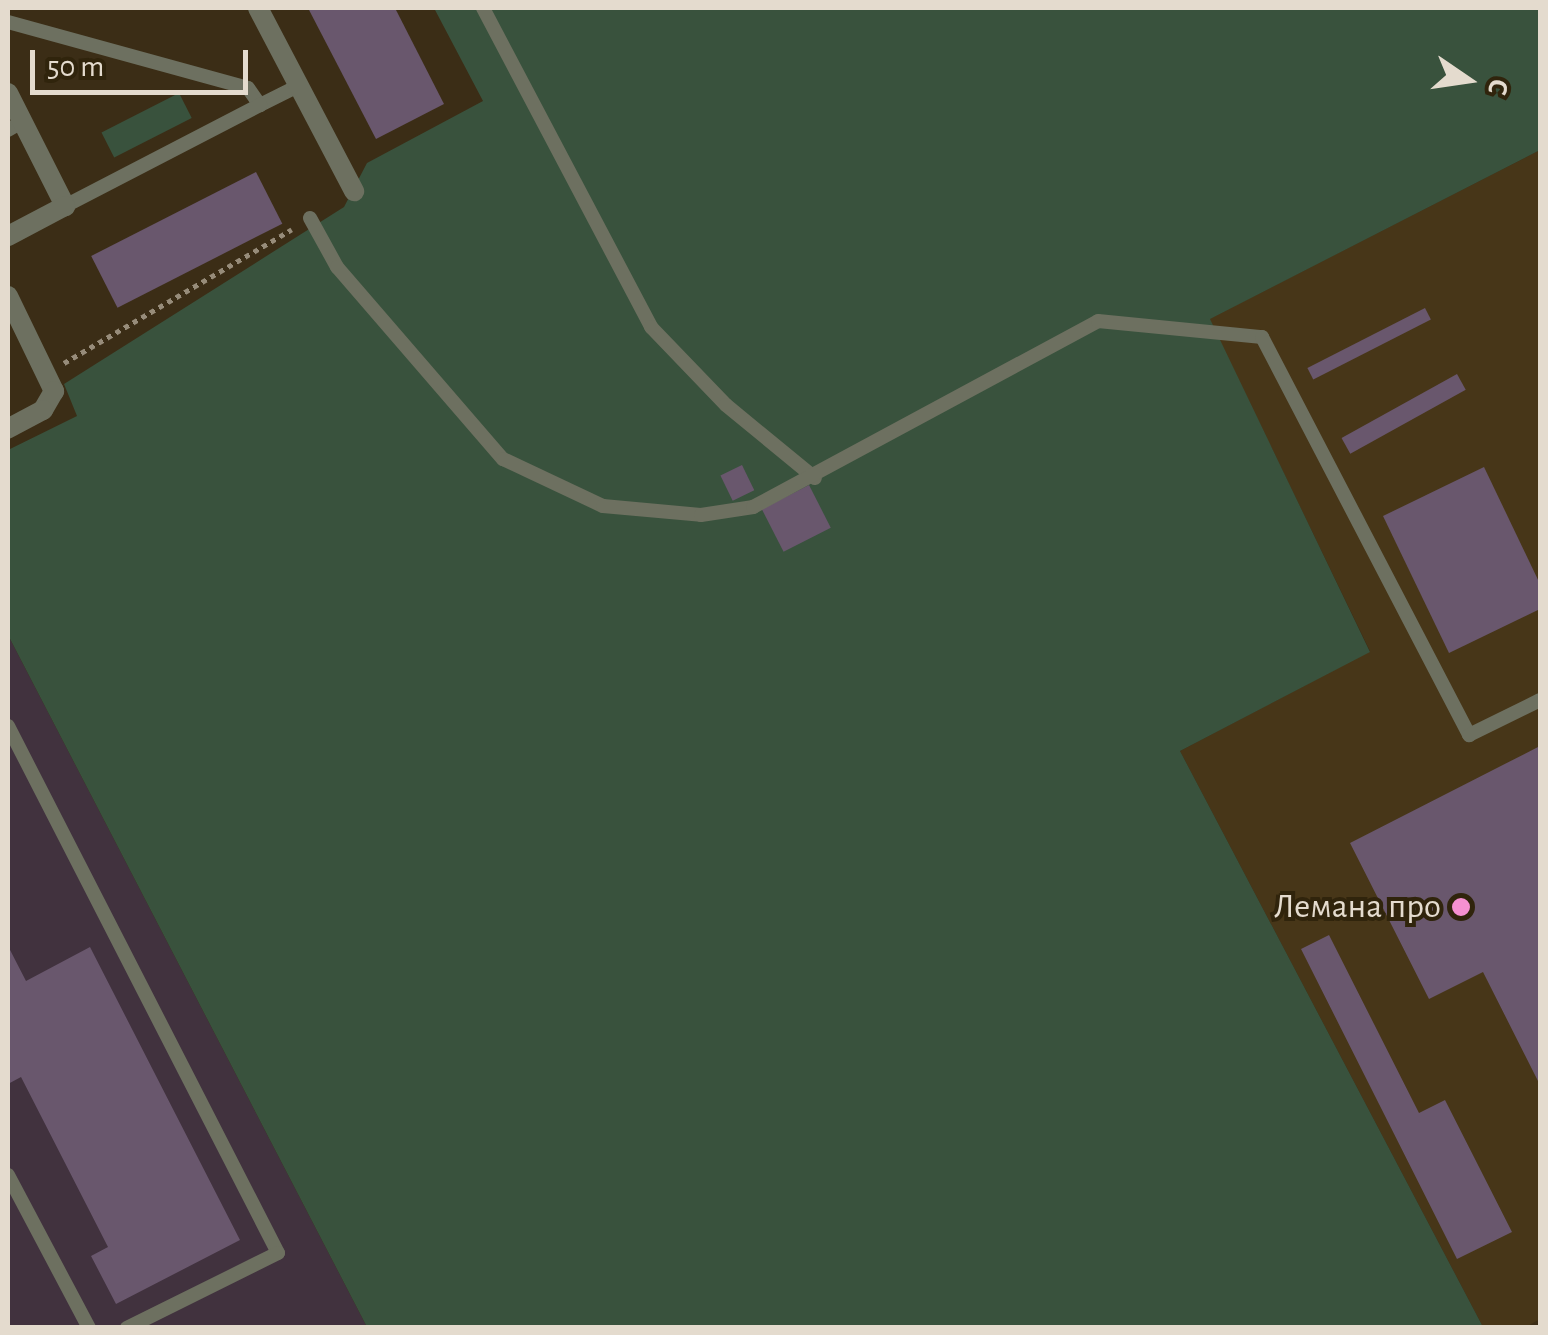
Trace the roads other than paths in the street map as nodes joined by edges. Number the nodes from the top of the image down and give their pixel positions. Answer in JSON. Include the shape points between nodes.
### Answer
{"nodes":[{"id":1,"x":258,"y":8,"type":"edge"},
{"id":2,"x":483,"y":8,"type":"edge"},
{"id":3,"x":8,"y":22,"type":"edge"},
{"id":4,"x":298,"y":86,"type":"junction"},
{"id":5,"x":8,"y":94,"type":"edge"},
{"id":6,"x":260,"y":104,"type":"junction"},
{"id":7,"x":15,"y":126,"type":"edge"},
{"id":8,"x":354,"y":190,"type":"dead end"},
{"id":9,"x":66,"y":206,"type":"junction"},
{"id":10,"x":310,"y":218,"type":"road end"},
{"id":11,"x":8,"y":236,"type":"edge"},
{"id":12,"x":8,"y":296,"type":"edge"},
{"id":13,"x":8,"y":429,"type":"edge"},
{"id":14,"x":815,"y":478,"type":"junction"},
{"id":15,"x":1540,"y":700,"type":"edge"},
{"id":16,"x":8,"y":726,"type":"edge"},
{"id":17,"x":8,"y":1175,"type":"edge"},
{"id":18,"x":89,"y":1328,"type":"edge"},
{"id":19,"x":126,"y":1328,"type":"edge"}],
"edges":[{"from":1,"to":4,"type":"street"},
{"from":2,"to":14,"type":"lane","via":[[651,327],[726,404]]},
{"from":3,"to":6,"type":"lane","via":[[248,88]]},
{"from":4,"to":6,"type":"lane"},
{"from":4,"to":8,"type":"street"},
{"from":5,"to":7,"type":"street"},
{"from":6,"to":9,"type":"lane"},
{"from":7,"to":9,"type":"street"},
{"from":9,"to":11,"type":"street"},
{"from":10,"to":14,"type":"lane","via":[[337,267],[503,459],[603,506],[701,515],[752,506]]},
{"from":12,"to":13,"type":"street","via":[[53,385],[50,405]]},
{"from":14,"to":15,"type":"lane","via":[[872,438],[1098,321],[1262,337],[1468,735]]},
{"from":16,"to":19,"type":"lane","via":[[278,1253]]},
{"from":17,"to":18,"type":"lane"}]}
